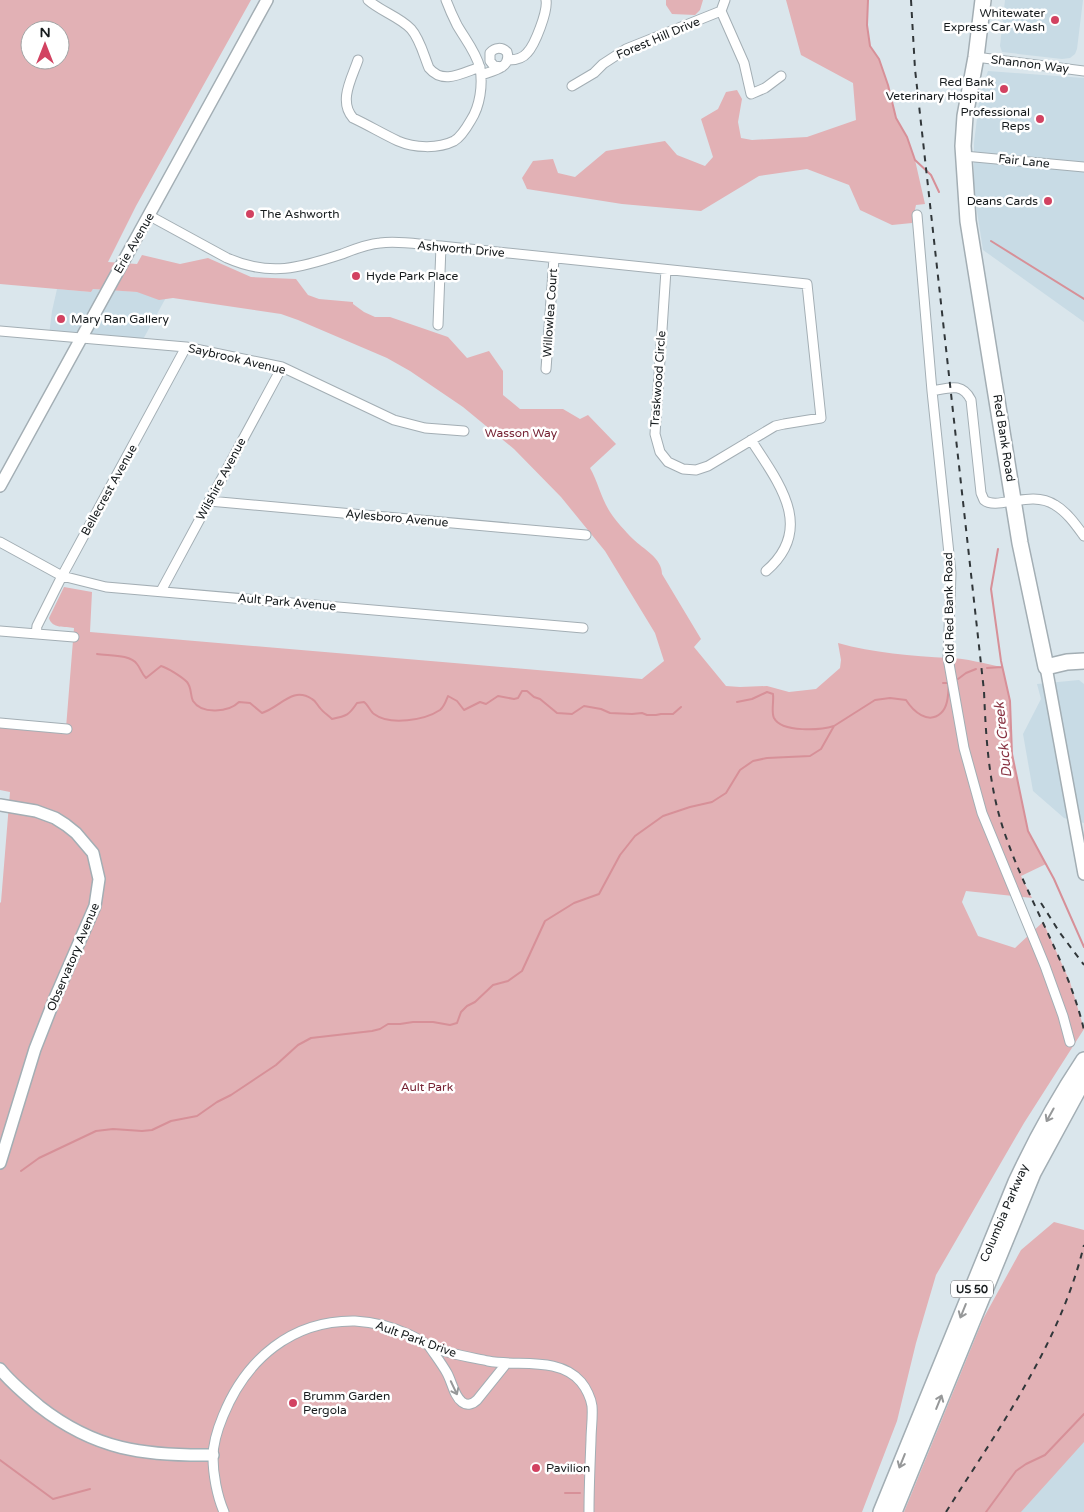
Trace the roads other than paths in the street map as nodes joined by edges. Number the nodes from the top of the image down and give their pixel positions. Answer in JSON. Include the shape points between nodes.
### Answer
{"nodes":[{"id":1,"x":267,"y":0,"type":"edge"},
{"id":2,"x":368,"y":0,"type":"edge"},
{"id":3,"x":446,"y":0,"type":"edge"},
{"id":4,"x":546,"y":0,"type":"edge"},
{"id":5,"x":725,"y":0,"type":"edge"},
{"id":6,"x":983,"y":0,"type":"edge"},
{"id":7,"x":722,"y":11,"type":"junction"},
{"id":8,"x":490,"y":53,"type":"junction"},
{"id":9,"x":976,"y":57,"type":"junction"},
{"id":10,"x":358,"y":60,"type":"dead end"},
{"id":11,"x":505,"y":63,"type":"junction"},
{"id":12,"x":479,"y":67,"type":"junction"},
{"id":13,"x":1084,"y":71,"type":"edge"},
{"id":14,"x":782,"y":76,"type":"dead end"},
{"id":15,"x":572,"y":86,"type":"dead end"},
{"id":16,"x":964,"y":156,"type":"junction"},
{"id":17,"x":1084,"y":167,"type":"edge"},
{"id":18,"x":917,"y":215,"type":"dead end"},
{"id":19,"x":150,"y":216,"type":"junction"},
{"id":20,"x":441,"y":246,"type":"junction"},
{"id":21,"x":554,"y":258,"type":"junction"},
{"id":22,"x":666,"y":270,"type":"junction"},
{"id":23,"x":787,"y":281,"type":"joint"},
{"id":24,"x":438,"y":325,"type":"dead end"},
{"id":25,"x":0,"y":331,"type":"edge"},
{"id":26,"x":80,"y":338,"type":"junction"},
{"id":27,"x":186,"y":347,"type":"junction"},
{"id":28,"x":282,"y":368,"type":"junction"},
{"id":29,"x":546,"y":369,"type":"dead end"},
{"id":30,"x":932,"y":391,"type":"junction"},
{"id":31,"x":464,"y":431,"type":"dead end"},
{"id":32,"x":751,"y":440,"type":"junction"},
{"id":33,"x":0,"y":486,"type":"edge"},
{"id":34,"x":1014,"y":500,"type":"junction"},
{"id":35,"x":209,"y":501,"type":"junction"},
{"id":36,"x":586,"y":535,"type":"dead end"},
{"id":37,"x":1084,"y":536,"type":"edge"},
{"id":38,"x":0,"y":542,"type":"edge"},
{"id":39,"x":766,"y":571,"type":"dead end"},
{"id":40,"x":62,"y":576,"type":"junction"},
{"id":41,"x":162,"y":591,"type":"junction"},
{"id":42,"x":583,"y":628,"type":"dead end"},
{"id":43,"x":0,"y":631,"type":"edge"},
{"id":44,"x":36,"y":634,"type":"junction"},
{"id":45,"x":74,"y":637,"type":"dead end"},
{"id":46,"x":1084,"y":651,"type":"edge"},
{"id":47,"x":1045,"y":661,"type":"junction"},
{"id":48,"x":1084,"y":661,"type":"edge"},
{"id":49,"x":0,"y":723,"type":"edge"},
{"id":50,"x":67,"y":729,"type":"dead end"},
{"id":51,"x":0,"y":805,"type":"edge"},
{"id":52,"x":1084,"y":874,"type":"edge"},
{"id":53,"x":1070,"y":1042,"type":"dead end"},
{"id":54,"x":1084,"y":1060,"type":"edge"},
{"id":55,"x":1080,"y":1076,"type":"edge"},
{"id":56,"x":0,"y":1162,"type":"edge"},
{"id":57,"x":429,"y":1346,"type":"junction"},
{"id":58,"x":506,"y":1364,"type":"junction"},
{"id":59,"x":0,"y":1368,"type":"edge"},
{"id":60,"x":213,"y":1455,"type":"junction"},
{"id":61,"x":224,"y":1512,"type":"edge"},
{"id":62,"x":589,"y":1512,"type":"edge"},
{"id":63,"x":881,"y":1512,"type":"edge"},
{"id":64,"x":894,"y":1512,"type":"edge"}],
"edges":[{"from":1,"to":19,"type":"street","name":"Erie Avenue"},
{"from":2,"to":12,"type":"street","via":[[412,30],[433,73],[451,77]]},
{"from":3,"to":12,"type":"street"},
{"from":4,"to":11,"type":"street","via":[[546,9],[532,47],[520,58]]},
{"from":5,"to":7,"type":"street"},
{"from":6,"to":9,"type":"highway","name":"Red Bank Road"},
{"from":7,"to":14,"type":"street","via":[[744,63],[751,94]]},
{"from":7,"to":15,"type":"street","name":"Forest Hill Drive","via":[[626,49]]},
{"from":8,"to":11,"type":"street","via":[[492,64],[497,67]]},
{"from":8,"to":11,"type":"street","via":[[502,48],[507,52]]},
{"from":8,"to":12,"type":"street"},
{"from":9,"to":13,"type":"street","name":"Shannon Way"},
{"from":9,"to":16,"type":"highway","name":"Red Bank Road","via":[[966,104]]},
{"from":10,"to":12,"type":"street","via":[[346,95],[353,118],[399,142],[419,146],[435,146],[455,140],[467,128],[480,97]]},
{"from":11,"to":12,"type":"street"},
{"from":16,"to":17,"type":"street","name":"Fair Lane"},
{"from":16,"to":34,"type":"highway","name":"Red Bank Road","via":[[968,221]]},
{"from":18,"to":30,"type":"street","name":"Old Red Bank Road"},
{"from":19,"to":20,"type":"street","name":"Ashworth Drive","via":[[239,264],[264,269],[304,266],[380,243]]},
{"from":19,"to":26,"type":"street","name":"Erie Avenue"},
{"from":20,"to":21,"type":"street","name":"Ashworth Drive"},
{"from":20,"to":24,"type":"street"},
{"from":21,"to":22,"type":"street","name":"Ashworth Drive"},
{"from":21,"to":29,"type":"street","name":"Willowlea Court"},
{"from":22,"to":23,"type":"street","name":"Ashworth Drive"},
{"from":22,"to":32,"type":"street","name":"Traskwood Circle","via":[[655,434],[660,452],[674,466],[696,470]]},
{"from":23,"to":32,"type":"street","name":"Traskwood Circle","via":[[807,284],[821,418],[784,424]]},
{"from":25,"to":26,"type":"street","name":"Saybrook Avenue"},
{"from":26,"to":27,"type":"street","name":"Saybrook Avenue"},
{"from":26,"to":33,"type":"street","name":"Erie Avenue"},
{"from":27,"to":28,"type":"street","name":"Saybrook Avenue"},
{"from":27,"to":40,"type":"street","name":"Bellecrest Avenue"},
{"from":28,"to":31,"type":"street","name":"Saybrook Avenue","via":[[394,420],[425,428]]},
{"from":28,"to":35,"type":"street","name":"Wilshire Avenue"},
{"from":30,"to":34,"type":"street","via":[[955,387],[967,392],[971,400],[982,497],[992,504]]},
{"from":30,"to":53,"type":"street","name":"Old Red Bank Road","via":[[951,573],[949,663],[964,748],[990,837],[1007,872]]},
{"from":32,"to":39,"type":"street","via":[[782,490],[790,519],[785,548]]},
{"from":34,"to":37,"type":"street","via":[[1035,499],[1055,504]]},
{"from":34,"to":47,"type":"highway","name":"Red Bank Road"},
{"from":35,"to":36,"type":"street","name":"Aylesboro Avenue"},
{"from":35,"to":41,"type":"street","name":"Wilshire Avenue"},
{"from":38,"to":40,"type":"street","name":"Ault Park Avenue"},
{"from":40,"to":41,"type":"street","name":"Ault Park Avenue","via":[[106,587]]},
{"from":40,"to":44,"type":"street","name":"Bellecrest Avenue"},
{"from":41,"to":42,"type":"street","name":"Ault Park Avenue"},
{"from":43,"to":44,"type":"street"},
{"from":44,"to":45,"type":"street"},
{"from":46,"to":47,"type":"highway"},
{"from":47,"to":48,"type":"highway"},
{"from":47,"to":52,"type":"street","name":"Red Bank Road"},
{"from":49,"to":50,"type":"street"},
{"from":51,"to":56,"type":"street","name":"Observatory Avenue","via":[[36,811],[66,824],[93,853],[99,879],[95,906],[39,1040]]},
{"from":54,"to":55,"type":"highway","name":"Columbia Parkway","number":"US 50"},
{"from":55,"to":63,"type":"highway","name":"Columbia Parkway","number":"US 50","one_way":true,"via":[[1037,1138],[1016,1182]]},
{"from":64,"to":55,"type":"highway","name":"Columbia Parkway","number":"US 50","one_way":true,"via":[[1033,1173]]},
{"from":57,"to":58,"type":"street","name":"Ault Park Drive"},
{"from":57,"to":58,"type":"street","one_way":true,"via":[[457,1395],[466,1404],[474,1403]]},
{"from":57,"to":60,"type":"street","name":"Ault Park Drive","via":[[382,1325],[356,1322],[309,1328],[280,1343],[253,1366],[232,1396]]},
{"from":58,"to":62,"type":"street","name":"Ault Park Drive","via":[[550,1365],[565,1369],[582,1382],[592,1405]]},
{"from":59,"to":60,"type":"street","via":[[16,1387],[54,1418],[88,1437],[147,1454]]},
{"from":60,"to":61,"type":"street","name":"Ault Park Drive"}]}
